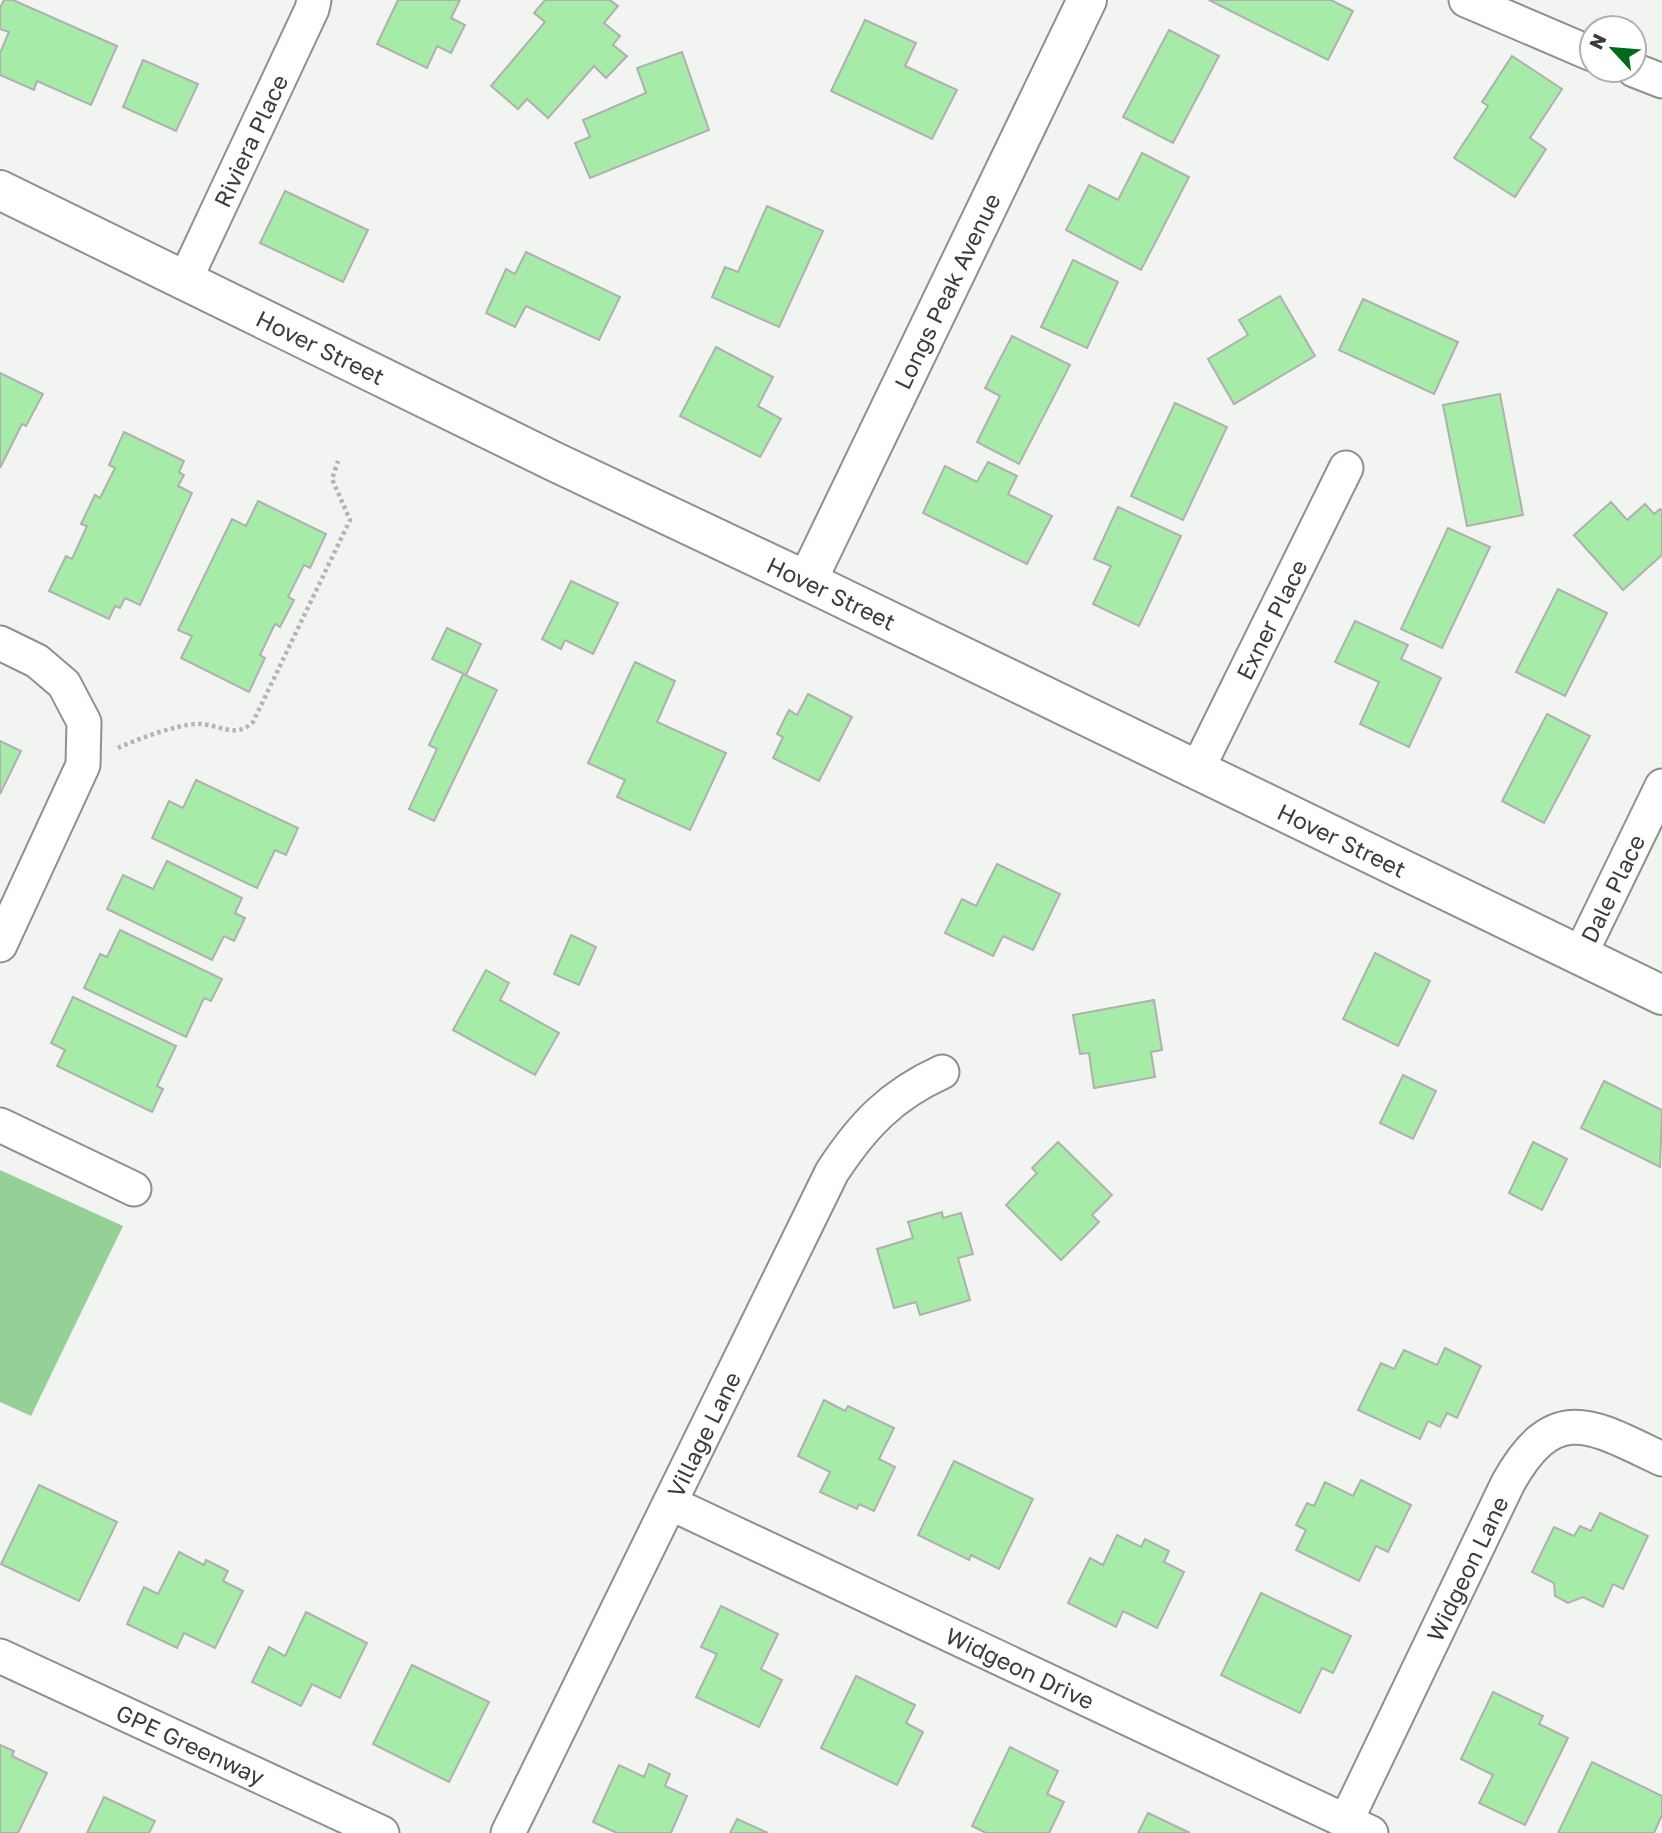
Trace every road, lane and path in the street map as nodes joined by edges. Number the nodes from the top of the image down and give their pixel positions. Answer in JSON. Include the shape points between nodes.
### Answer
{"nodes":[{"id":1,"x":314,"y":0,"type":"edge"},
{"id":2,"x":1087,"y":0,"type":"edge"},
{"id":3,"x":1466,"y":0,"type":"edge"},
{"id":4,"x":1578,"y":48,"type":"edge"},
{"id":5,"x":0,"y":190,"type":"edge"},
{"id":6,"x":185,"y":280,"type":"junction"},
{"id":7,"x":338,"y":461,"type":"dead end"},
{"id":8,"x":1346,"y":468,"type":"dead end"},
{"id":9,"x":807,"y":581,"type":"junction"},
{"id":10,"x":0,"y":643,"type":"edge"},
{"id":11,"x":83,"y":765,"type":"junction"},
{"id":12,"x":1197,"y":770,"type":"junction"},
{"id":13,"x":1662,"y":786,"type":"edge"},
{"id":14,"x":0,"y":945,"type":"edge"},
{"id":15,"x":1580,"y":955,"type":"junction"},
{"id":16,"x":1662,"y":995,"type":"edge"},
{"id":17,"x":942,"y":1072,"type":"dead end"},
{"id":18,"x":0,"y":1125,"type":"edge"},
{"id":19,"x":134,"y":1189,"type":"dead end"},
{"id":20,"x":1662,"y":1459,"type":"edge"},
{"id":21,"x":670,"y":1503,"type":"junction"},
{"id":22,"x":0,"y":1656,"type":"edge"},
{"id":23,"x":1358,"y":1827,"type":"edge"},
{"id":24,"x":382,"y":1833,"type":"edge"},
{"id":25,"x":508,"y":1833,"type":"edge"}],
"edges":[{"from":1,"to":6,"type":"street","name":"Riviera Place"},
{"from":2,"to":9,"type":"main road","name":"Longs Peak Avenue"},
{"from":3,"to":4,"type":"street"},
{"from":5,"to":6,"type":"main road","name":"Hover Street"},
{"from":6,"to":9,"type":"main road","name":"Hover Street"},
{"from":7,"to":11,"type":"path","via":[[332,480],[351,520],[253,722],[237,732],[197,723],[184,726],[138,738]]},
{"from":8,"to":12,"type":"street","name":"Exner Place"},
{"from":9,"to":12,"type":"main road","name":"Hover Street"},
{"from":10,"to":11,"type":"street","via":[[37,661],[64,684],[84,722]]},
{"from":11,"to":14,"type":"street"},
{"from":12,"to":15,"type":"main road","name":"Hover Street"},
{"from":13,"to":15,"type":"street","name":"Dale Place"},
{"from":15,"to":16,"type":"main road","name":"Hover Street"},
{"from":17,"to":21,"type":"street","name":"Village Lane","via":[[906,1090],[878,1113],[832,1172]]},
{"from":18,"to":19,"type":"street"},
{"from":20,"to":23,"type":"street","name":"Widgeon Lane","via":[[1581,1426],[1553,1431],[1529,1452],[1508,1483]]},
{"from":21,"to":23,"type":"street","name":"Widgeon Drive"},
{"from":21,"to":25,"type":"street","name":"Village Lane"},
{"from":22,"to":24,"type":"street","name":"GPE Greenway"}]}
